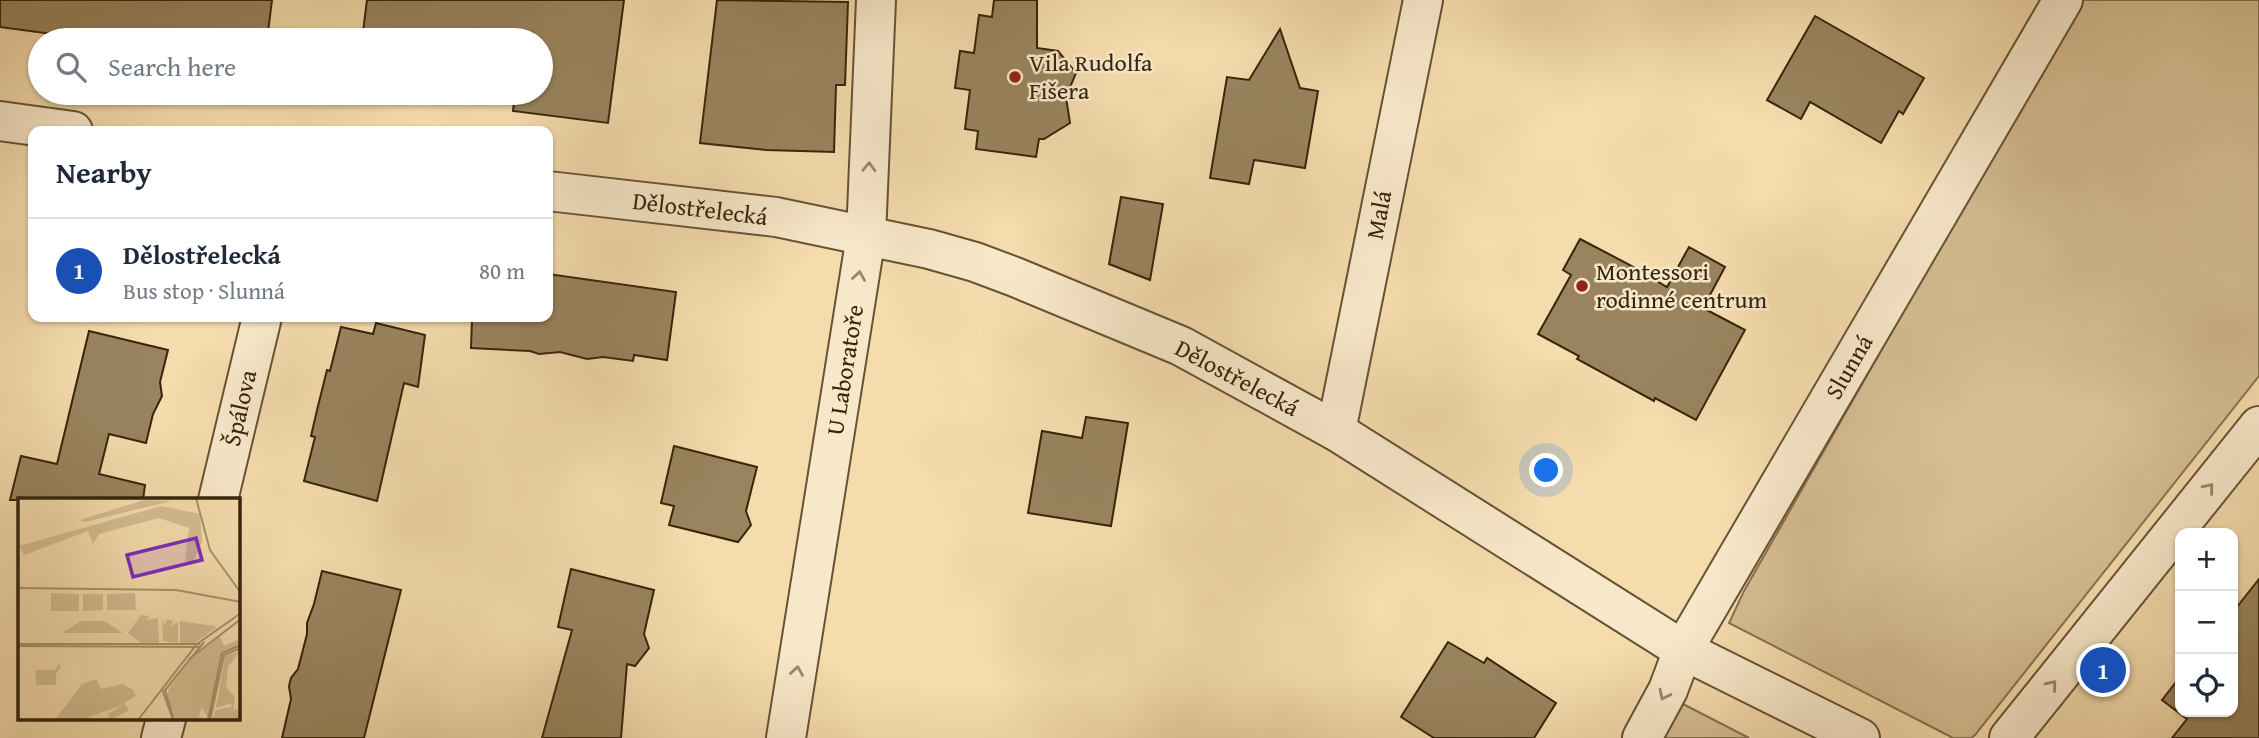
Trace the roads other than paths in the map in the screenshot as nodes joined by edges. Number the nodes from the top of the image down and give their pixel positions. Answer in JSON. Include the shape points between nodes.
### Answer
{"nodes":[{"id":1,"x":876,"y":0,"type":"edge"},
{"id":2,"x":1423,"y":0,"type":"edge"},
{"id":3,"x":2063,"y":0,"type":"edge"},
{"id":4,"x":0,"y":121,"type":"edge"},
{"id":5,"x":36,"y":126,"type":"edge"},
{"id":6,"x":553,"y":192,"type":"edge"},
{"id":7,"x":866,"y":236,"type":"junction"},
{"id":8,"x":261,"y":322,"type":"edge"},
{"id":9,"x":2259,"y":426,"type":"edge"},
{"id":10,"x":1336,"y":431,"type":"junction"},
{"id":11,"x":218,"y":498,"type":"edge"},
{"id":12,"x":1683,"y":650,"type":"junction"},
{"id":13,"x":166,"y":720,"type":"edge"},
{"id":14,"x":161,"y":738,"type":"edge"},
{"id":15,"x":786,"y":738,"type":"edge"},
{"id":16,"x":1642,"y":738,"type":"edge"},
{"id":17,"x":1860,"y":738,"type":"edge"},
{"id":18,"x":2009,"y":738,"type":"edge"}],
"edges":[{"from":7,"to":1,"type":"street","name":"U Laboratoře","one_way":true},
{"from":2,"to":10,"type":"street","name":"Malá"},
{"from":3,"to":12,"type":"street","name":"Slunná"},
{"from":4,"to":5,"type":"street"},
{"from":6,"to":7,"type":"street","name":"Dělostřelecká","via":[[776,217]]},
{"from":7,"to":10,"type":"street","name":"Dělostřelecká","via":[[975,262],[1054,293],[1181,346]]},
{"from":15,"to":7,"type":"street","name":"U Laboratoře","one_way":true},
{"from":8,"to":11,"type":"street","name":"Špálova"},
{"from":18,"to":9,"type":"street","one_way":true},
{"from":10,"to":12,"type":"street","name":"Dělostřelecká"},
{"from":12,"to":16,"type":"street","name":"Slunná","one_way":true},
{"from":12,"to":17,"type":"street","name":"Dělostřelecká"},
{"from":13,"to":14,"type":"street"}]}
